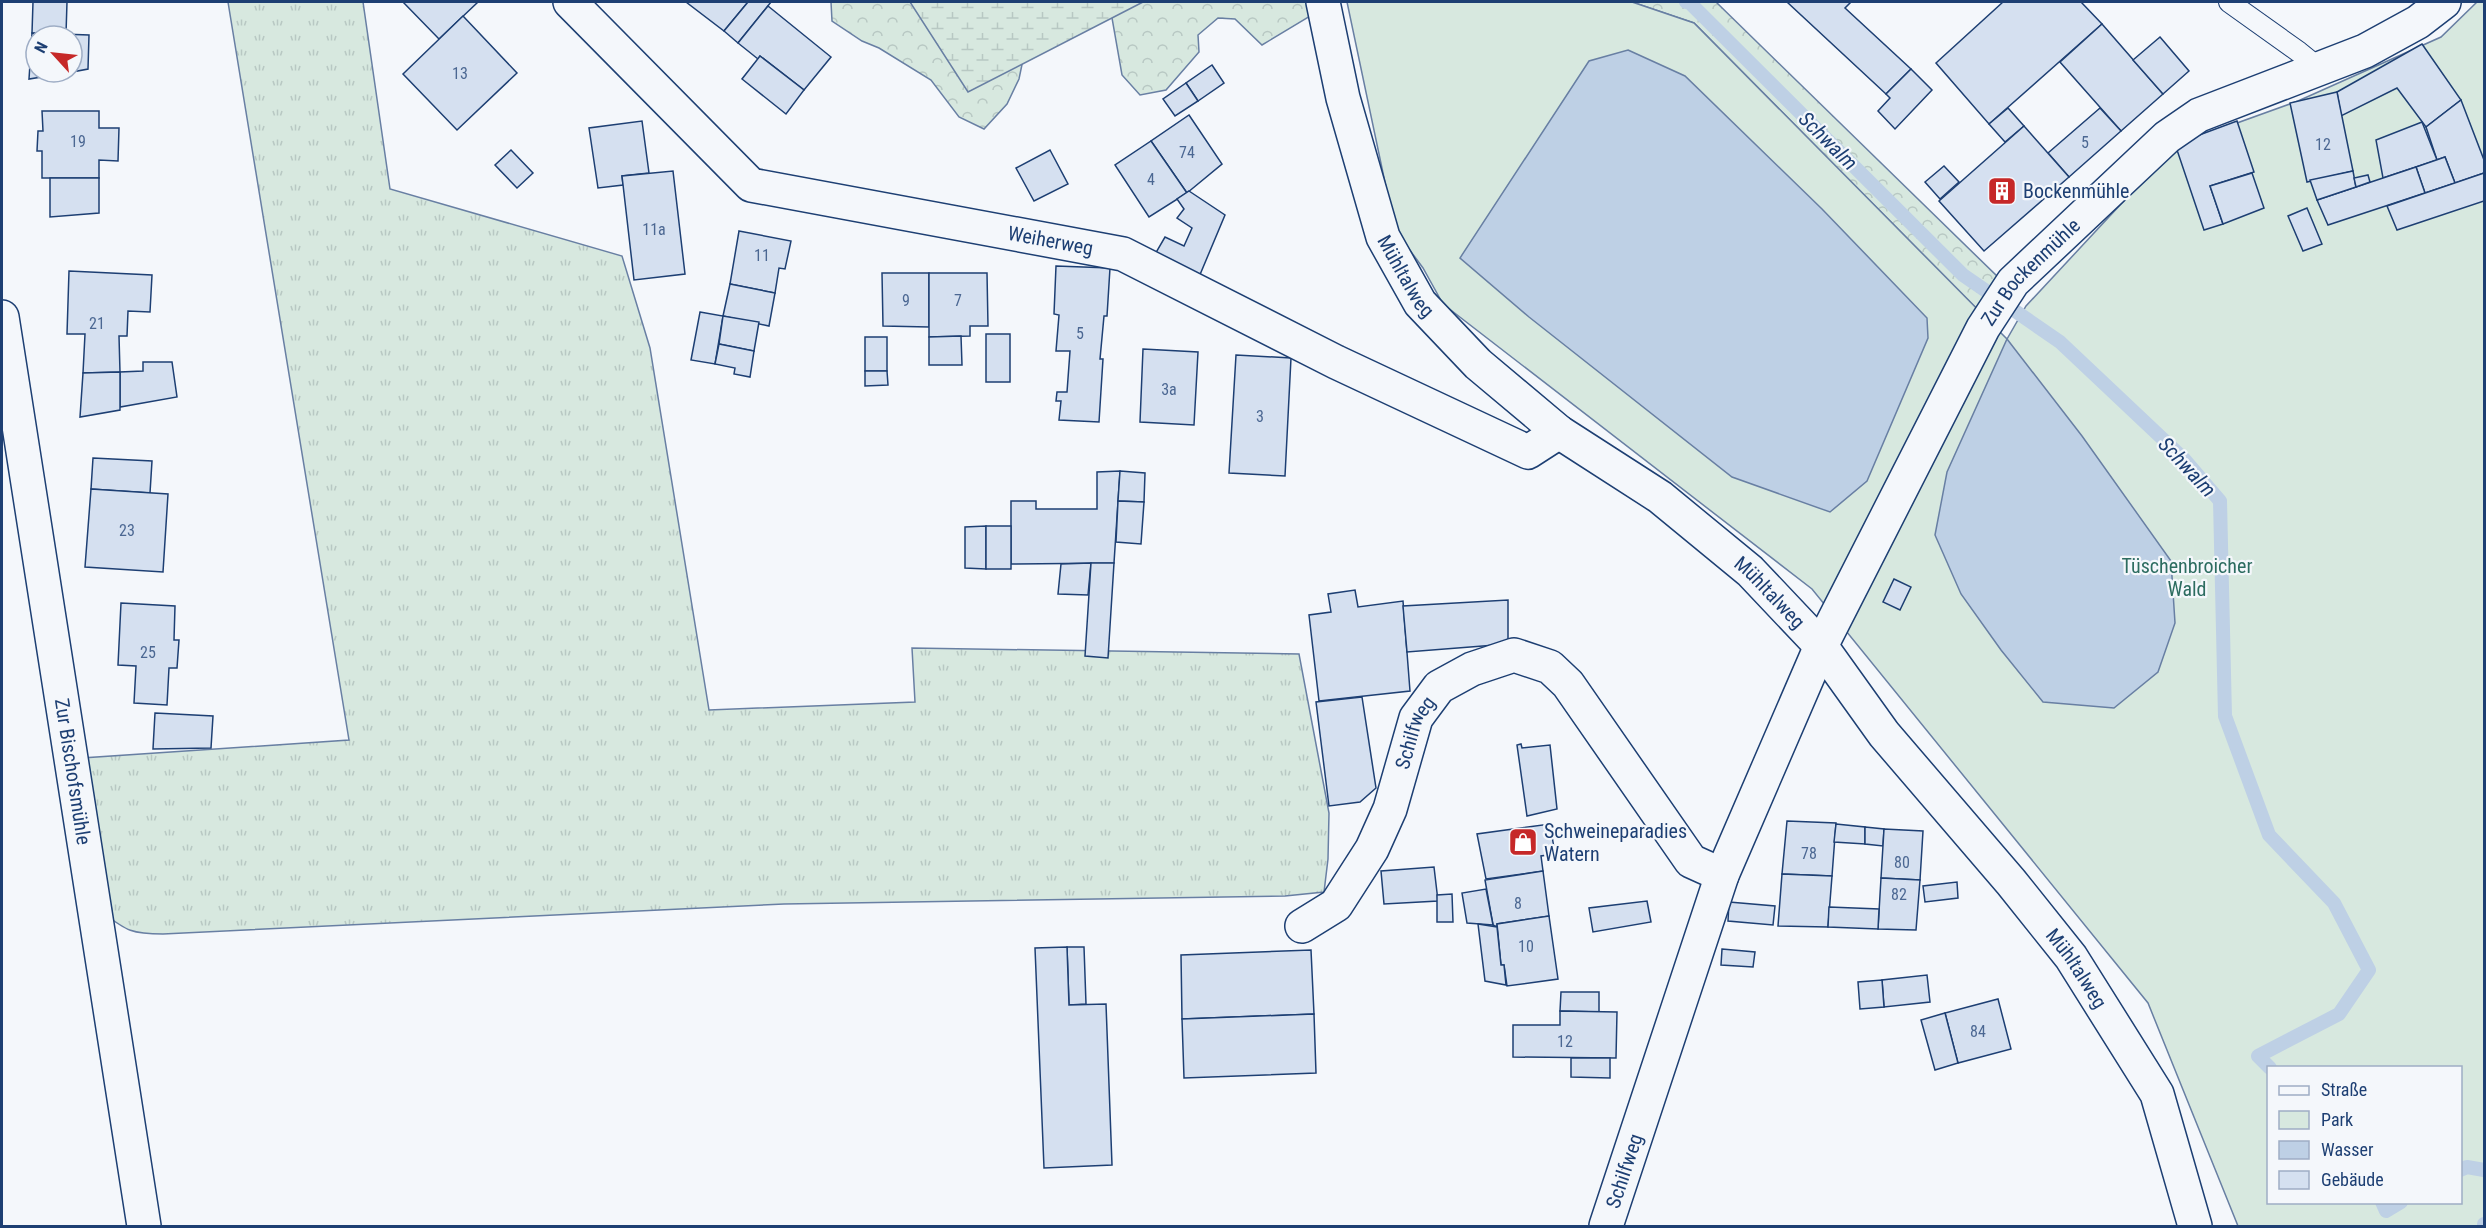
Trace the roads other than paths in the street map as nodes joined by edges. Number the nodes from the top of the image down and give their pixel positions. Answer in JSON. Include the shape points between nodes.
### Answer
{"nodes":[{"id":1,"x":570,"y":2,"type":"edge"},
{"id":2,"x":1323,"y":2,"type":"edge"},
{"id":3,"x":2229,"y":2,"type":"edge"},
{"id":4,"x":2444,"y":2,"type":"edge"},
{"id":5,"x":2320,"y":69,"type":"junction"},
{"id":6,"x":2,"y":317,"type":"edge"},
{"id":7,"x":1559,"y":432,"type":"junction"},
{"id":8,"x":1821,"y":646,"type":"junction"},
{"id":9,"x":1722,"y":875,"type":"junction"},
{"id":10,"x":1302,"y":926,"type":"dead end"},
{"id":11,"x":144,"y":1227,"type":"edge"},
{"id":12,"x":1606,"y":1227,"type":"edge"},
{"id":13,"x":2195,"y":1227,"type":"edge"}],
"edges":[{"from":1,"to":7,"type":"street","name":"Weiherweg","via":[[750,184],[1123,254],[1336,362],[1528,452]]},
{"from":2,"to":7,"type":"street","name":"Mühltalweg","via":[[1343,98],[1383,237],[1420,303],[1478,364]]},
{"from":3,"to":5,"type":"lane"},
{"from":4,"to":5,"type":"street","name":"Zur Bockenmühle","via":[[2383,42]]},
{"from":5,"to":8,"type":"street","name":"Zur Bockenmühle","via":[[2199,115],[2167,137],[2013,282],[1983,328]]},
{"from":6,"to":11,"type":"street","name":"Zur Bischofsmühle"},
{"from":7,"to":8,"type":"street","name":"Mühltalweg","via":[[1660,497],[1750,571]]},
{"from":8,"to":9,"type":"street","name":"Schilfweg"},
{"from":8,"to":13,"type":"street","name":"Mühltalweg","via":[[1884,734],[2071,957],[2157,1094]]},
{"from":9,"to":10,"type":"street","name":"Schilfweg","via":[[1691,861],[1568,684],[1550,667],[1514,655],[1472,669],[1439,687],[1416,718],[1390,809],[1372,849],[1336,904]]},
{"from":9,"to":12,"type":"street","name":"Schilfweg"}]}
